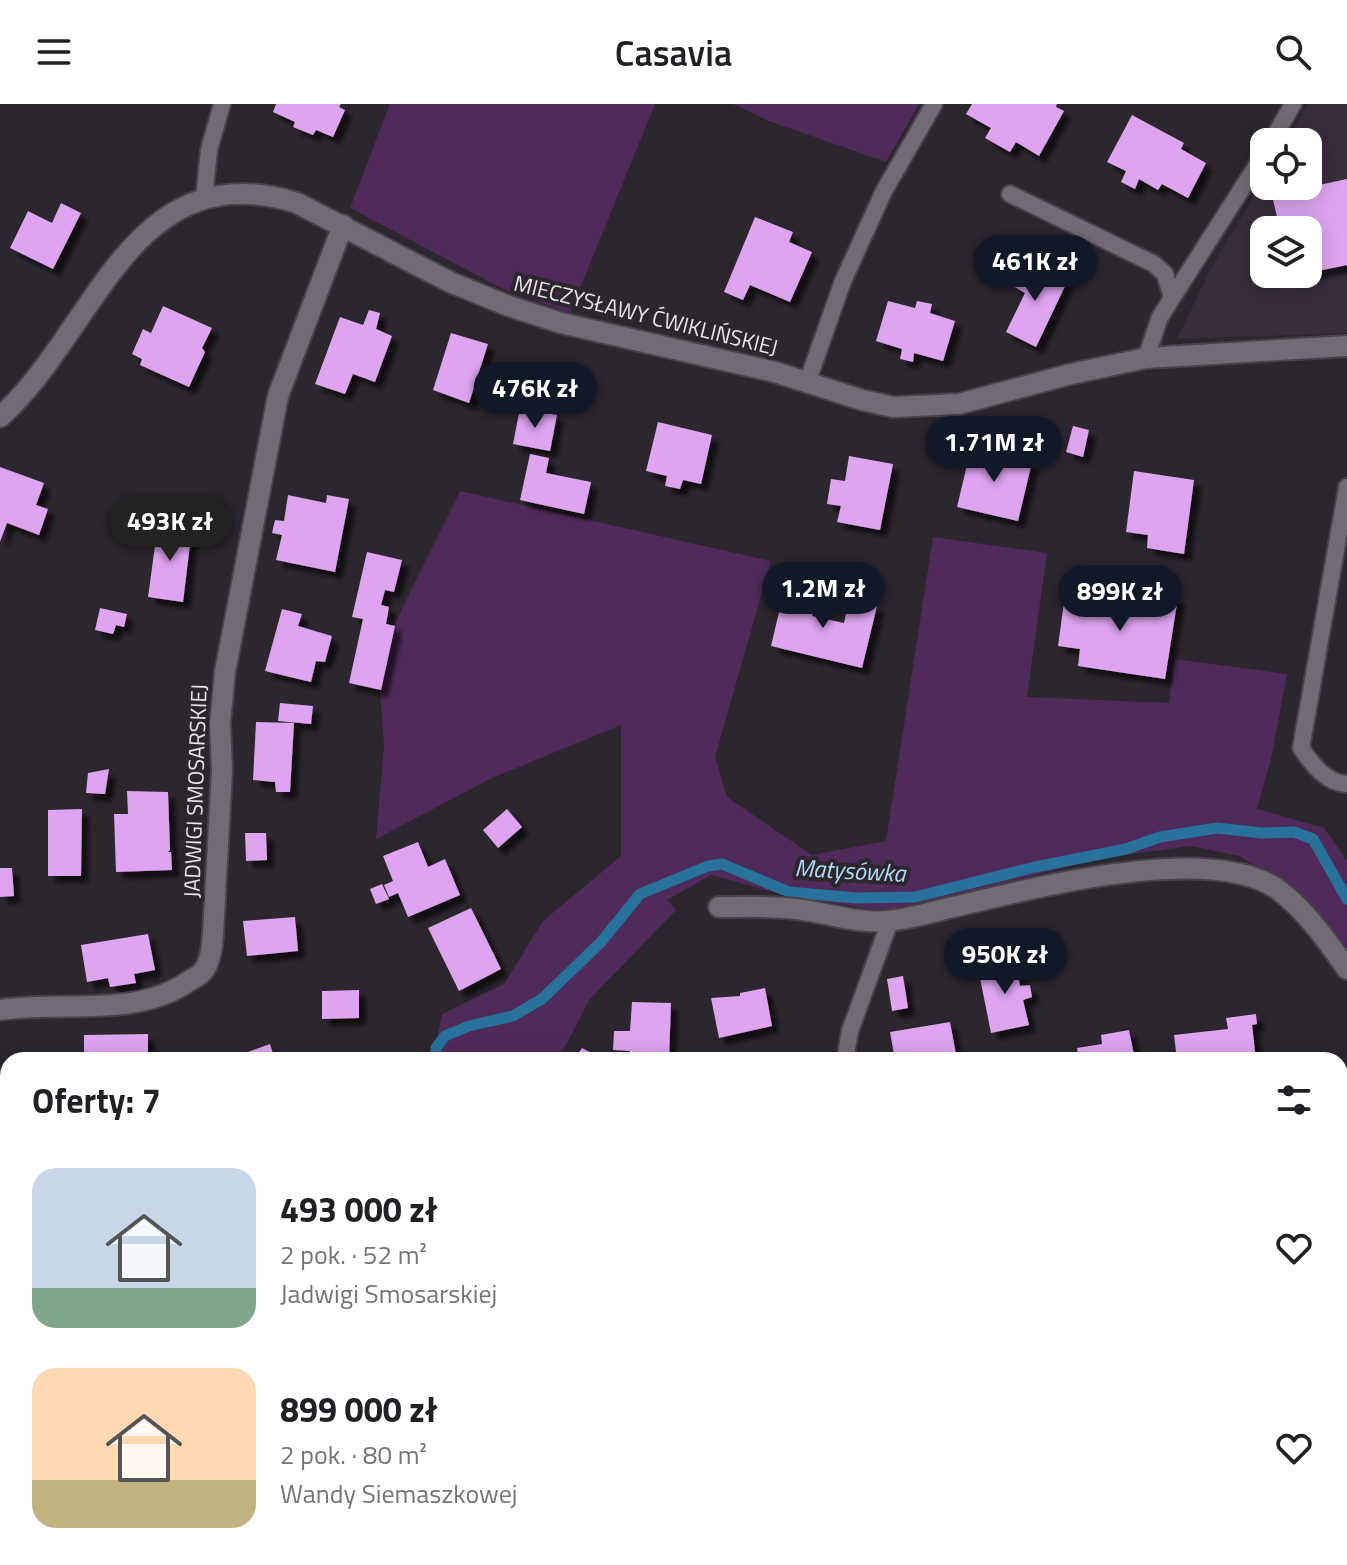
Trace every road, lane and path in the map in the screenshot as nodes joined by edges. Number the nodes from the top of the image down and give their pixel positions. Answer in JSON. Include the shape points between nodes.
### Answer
{"nodes":[{"id":1,"x":222,"y":104,"type":"edge"},
{"id":2,"x":934,"y":104,"type":"edge"},
{"id":3,"x":1293,"y":104,"type":"edge"},
{"id":4,"x":1279,"y":128,"type":"edge"},
{"id":5,"x":1250,"y":176,"type":"edge"},
{"id":6,"x":1010,"y":194,"type":"dead end"},
{"id":7,"x":204,"y":198,"type":"junction"},
{"id":8,"x":343,"y":225,"type":"junction"},
{"id":9,"x":1172,"y":298,"type":"junction"},
{"id":10,"x":1347,"y":346,"type":"edge"},
{"id":11,"x":1146,"y":358,"type":"junction"},
{"id":12,"x":807,"y":383,"type":"junction"},
{"id":13,"x":0,"y":417,"type":"edge"},
{"id":14,"x":1347,"y":487,"type":"edge"},
{"id":15,"x":1347,"y":784,"type":"edge"},
{"id":16,"x":719,"y":907,"type":"dead end"},
{"id":17,"x":890,"y":921,"type":"junction"},
{"id":18,"x":1347,"y":969,"type":"edge"},
{"id":19,"x":0,"y":1010,"type":"edge"},
{"id":20,"x":846,"y":1052,"type":"edge"}],
"edges":[{"from":1,"to":7,"type":"lane","via":[[209,150]]},
{"from":2,"to":12,"type":"lane","via":[[884,191],[843,281]]},
{"from":3,"to":4,"type":"lane"},
{"from":5,"to":9,"type":"lane"},
{"from":6,"to":9,"type":"lane","via":[[1154,264],[1165,274]]},
{"from":7,"to":8,"type":"street","name":"MIECZYSŁAWY ĆWIKLIŃSKIEJ","via":[[237,192],[275,196]]},
{"from":7,"to":13,"type":"street","name":"MIECZYSŁAWY ĆWIKLIŃSKIEJ","via":[[154,225],[131,247],[39,377]]},
{"from":8,"to":12,"type":"street","name":"MIECZYSŁAWY ĆWIKLIŃSKIEJ","via":[[450,282],[506,305]]},
{"from":8,"to":19,"type":"street","name":"JADWIGI SMOSARSKIEJ","via":[[278,396],[265,453],[225,672],[213,934],[204,971],[155,998],[118,1005]]},
{"from":9,"to":11,"type":"lane"},
{"from":10,"to":11,"type":"street","name":"MIECZYSŁAWY ĆWIKLIŃSKIEJ"},
{"from":11,"to":12,"type":"street","name":"MIECZYSŁAWY ĆWIKLIŃSKIEJ","via":[[986,399],[927,407],[893,407]]},
{"from":14,"to":15,"type":"lane","via":[[1301,748],[1315,768]]},
{"from":16,"to":17,"type":"street","via":[[787,908],[854,922]]},
{"from":17,"to":18,"type":"street","via":[[1070,880],[1222,868],[1256,877],[1278,890],[1310,919]]},
{"from":17,"to":20,"type":"lane"}]}
